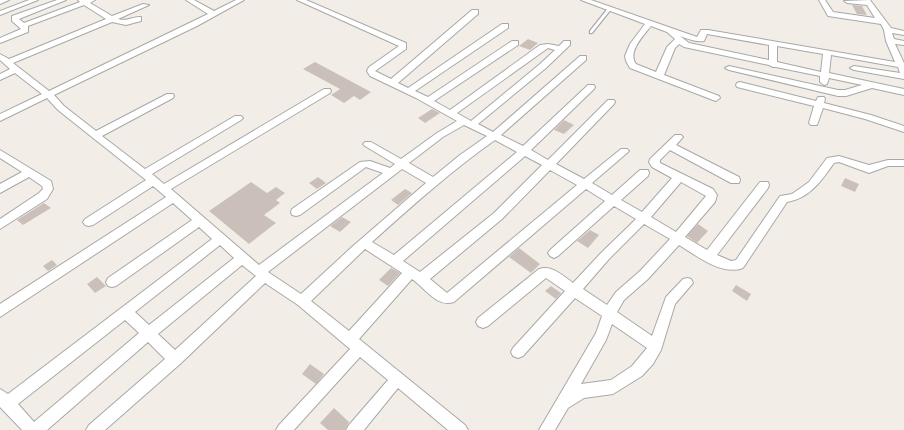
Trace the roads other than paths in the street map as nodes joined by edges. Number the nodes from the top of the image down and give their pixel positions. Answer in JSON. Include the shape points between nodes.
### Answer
{"nodes":[{"id":1,"x":6,"y":0,"type":"edge"},
{"id":2,"x":35,"y":0,"type":"edge"},
{"id":3,"x":63,"y":0,"type":"edge"},
{"id":4,"x":189,"y":0,"type":"edge"},
{"id":5,"x":241,"y":0,"type":"edge"},
{"id":6,"x":301,"y":0,"type":"edge"},
{"id":7,"x":584,"y":0,"type":"edge"},
{"id":8,"x":822,"y":0,"type":"edge"},
{"id":9,"x":86,"y":1,"type":"edge"},
{"id":10,"x":846,"y":1,"type":"edge"},
{"id":11,"x":0,"y":2,"type":"edge"},
{"id":12,"x":598,"y":2,"type":"edge"},
{"id":13,"x":868,"y":2,"type":"edge"},
{"id":14,"x":145,"y":4,"type":"dead end"},
{"id":15,"x":610,"y":8,"type":"junction"},
{"id":16,"x":475,"y":12,"type":"dead end"},
{"id":17,"x":0,"y":13,"type":"edge"},
{"id":18,"x":214,"y":14,"type":"junction"},
{"id":19,"x":854,"y":18,"type":"junction"},
{"id":20,"x":112,"y":19,"type":"junction"},
{"id":21,"x":138,"y":19,"type":"dead end"},
{"id":22,"x":881,"y":21,"type":"junction"},
{"id":23,"x":648,"y":23,"type":"junction"},
{"id":24,"x":22,"y":26,"type":"junction"},
{"id":25,"x":505,"y":26,"type":"dead end"},
{"id":26,"x":888,"y":30,"type":"junction"},
{"id":27,"x":673,"y":31,"type":"junction"},
{"id":28,"x":590,"y":32,"type":"dead end"},
{"id":29,"x":904,"y":33,"type":"edge"},
{"id":30,"x":679,"y":40,"type":"junction"},
{"id":31,"x":890,"y":41,"type":"junction"},
{"id":32,"x":0,"y":42,"type":"edge"},
{"id":33,"x":515,"y":43,"type":"dead end"},
{"id":34,"x":773,"y":43,"type":"junction"},
{"id":35,"x":904,"y":44,"type":"edge"},
{"id":36,"x":827,"y":53,"type":"junction"},
{"id":37,"x":895,"y":53,"type":"junction"},
{"id":38,"x":904,"y":55,"type":"edge"},
{"id":39,"x":583,"y":58,"type":"dead end"},
{"id":40,"x":8,"y":63,"type":"edge"},
{"id":41,"x":773,"y":65,"type":"junction"},
{"id":42,"x":729,"y":68,"type":"dead end"},
{"id":43,"x":854,"y":68,"type":"dead end"},
{"id":44,"x":902,"y":69,"type":"edge"},
{"id":45,"x":659,"y":76,"type":"junction"},
{"id":46,"x":825,"y":76,"type":"junction"},
{"id":47,"x":904,"y":76,"type":"edge"},
{"id":48,"x":0,"y":77,"type":"edge"},
{"id":49,"x":392,"y":83,"type":"junction"},
{"id":50,"x":740,"y":84,"type":"dead end"},
{"id":51,"x":871,"y":85,"type":"junction"},
{"id":52,"x":591,"y":87,"type":"dead end"},
{"id":53,"x":823,"y":90,"type":"junction"},
{"id":54,"x":327,"y":91,"type":"dead end"},
{"id":55,"x":409,"y":91,"type":"junction"},
{"id":56,"x":904,"y":92,"type":"edge"},
{"id":57,"x":48,"y":94,"type":"junction"},
{"id":58,"x":170,"y":96,"type":"dead end"},
{"id":59,"x":716,"y":98,"type":"dead end"},
{"id":60,"x":428,"y":101,"type":"junction"},
{"id":61,"x":611,"y":102,"type":"dead end"},
{"id":62,"x":820,"y":105,"type":"junction"},
{"id":63,"x":450,"y":114,"type":"junction"},
{"id":64,"x":0,"y":118,"type":"edge"},
{"id":65,"x":238,"y":118,"type":"dead end"},
{"id":66,"x":467,"y":123,"type":"junction"},
{"id":67,"x":814,"y":123,"type":"dead end"},
{"id":68,"x":904,"y":130,"type":"edge"},
{"id":69,"x":96,"y":135,"type":"junction"},
{"id":70,"x":494,"y":136,"type":"junction"},
{"id":71,"x":678,"y":137,"type":"dead end"},
{"id":72,"x":368,"y":144,"type":"dead end"},
{"id":73,"x":669,"y":145,"type":"junction"},
{"id":74,"x":524,"y":151,"type":"junction"},
{"id":75,"x":624,"y":151,"type":"dead end"},
{"id":76,"x":0,"y":153,"type":"edge"},
{"id":77,"x":402,"y":163,"type":"junction"},
{"id":78,"x":904,"y":163,"type":"edge"},
{"id":79,"x":548,"y":165,"type":"junction"},
{"id":80,"x":391,"y":172,"type":"junction"},
{"id":81,"x":28,"y":173,"type":"junction"},
{"id":82,"x":644,"y":173,"type":"dead end"},
{"id":83,"x":679,"y":177,"type":"junction"},
{"id":84,"x":149,"y":178,"type":"junction"},
{"id":85,"x":734,"y":180,"type":"dead end"},
{"id":86,"x":433,"y":182,"type":"junction"},
{"id":87,"x":586,"y":184,"type":"junction"},
{"id":88,"x":764,"y":185,"type":"dead end"},
{"id":89,"x":164,"y":189,"type":"junction"},
{"id":90,"x":0,"y":190,"type":"edge"},
{"id":91,"x":173,"y":198,"type":"junction"},
{"id":92,"x":614,"y":200,"type":"junction"},
{"id":93,"x":296,"y":212,"type":"dead end"},
{"id":94,"x":644,"y":218,"type":"junction"},
{"id":95,"x":200,"y":220,"type":"junction"},
{"id":96,"x":89,"y":222,"type":"dead end"},
{"id":97,"x":0,"y":225,"type":"edge"},
{"id":98,"x":678,"y":238,"type":"junction"},
{"id":99,"x":220,"y":239,"type":"junction"},
{"id":100,"x":365,"y":243,"type":"junction"},
{"id":101,"x":554,"y":253,"type":"dead end"},
{"id":102,"x":709,"y":256,"type":"junction"},
{"id":103,"x":242,"y":258,"type":"junction"},
{"id":104,"x":395,"y":261,"type":"junction"},
{"id":105,"x":262,"y":274,"type":"junction"},
{"id":106,"x":416,"y":276,"type":"junction"},
{"id":107,"x":112,"y":282,"type":"dead end"},
{"id":108,"x":687,"y":283,"type":"dead end"},
{"id":109,"x":574,"y":291,"type":"junction"},
{"id":110,"x":302,"y":301,"type":"junction"},
{"id":111,"x":0,"y":311,"type":"edge"},
{"id":112,"x":126,"y":312,"type":"junction"},
{"id":113,"x":610,"y":315,"type":"junction"},
{"id":114,"x":483,"y":322,"type":"dead end"},
{"id":115,"x":148,"y":334,"type":"junction"},
{"id":116,"x":355,"y":344,"type":"junction"},
{"id":117,"x":656,"y":346,"type":"junction"},
{"id":118,"x":518,"y":352,"type":"dead end"},
{"id":119,"x":175,"y":359,"type":"junction"},
{"id":120,"x":398,"y":378,"type":"junction"},
{"id":121,"x":3,"y":400,"type":"edge"},
{"id":122,"x":562,"y":403,"type":"junction"},
{"id":123,"x":32,"y":430,"type":"edge"},
{"id":124,"x":36,"y":430,"type":"edge"},
{"id":125,"x":94,"y":430,"type":"edge"},
{"id":126,"x":284,"y":430,"type":"edge"},
{"id":127,"x":354,"y":430,"type":"edge"},
{"id":128,"x":460,"y":430,"type":"edge"},
{"id":129,"x":547,"y":430,"type":"edge"}],
"edges":[{"from":1,"to":11,"type":"street"},
{"from":2,"to":17,"type":"street"},
{"from":3,"to":24,"type":"street","via":[[15,18]]},
{"from":4,"to":18,"type":"street"},
{"from":5,"to":18,"type":"street"},
{"from":6,"to":49,"type":"street","via":[[403,45],[371,71]]},
{"from":7,"to":12,"type":"street"},
{"from":8,"to":19,"type":"street","via":[[831,14]]},
{"from":9,"to":20,"type":"street"},
{"from":9,"to":24,"type":"street"},
{"from":10,"to":13,"type":"street"},
{"from":10,"to":19,"type":"street"},
{"from":12,"to":15,"type":"street"},
{"from":13,"to":22,"type":"street"},
{"from":14,"to":20,"type":"street"},
{"from":15,"to":23,"type":"street"},
{"from":15,"to":28,"type":"lane"},
{"from":16,"to":49,"type":"street"},
{"from":18,"to":57,"type":"street"},
{"from":19,"to":22,"type":"street"},
{"from":20,"to":21,"type":"street","via":[[126,23]]},
{"from":20,"to":40,"type":"street"},
{"from":22,"to":26,"type":"street"},
{"from":23,"to":27,"type":"street"},
{"from":23,"to":45,"type":"street","via":[[630,50],[629,62]]},
{"from":24,"to":32,"type":"street","via":[[25,28],[22,32]]},
{"from":25,"to":55,"type":"street"},
{"from":26,"to":29,"type":"street"},
{"from":26,"to":31,"type":"street"},
{"from":27,"to":30,"type":"street"},
{"from":27,"to":34,"type":"street","via":[[696,39],[702,39],[706,32]]},
{"from":30,"to":41,"type":"street","via":[[687,45]]},
{"from":30,"to":45,"type":"street","via":[[672,47]]},
{"from":31,"to":35,"type":"street"},
{"from":31,"to":37,"type":"street"},
{"from":33,"to":60,"type":"street"},
{"from":34,"to":36,"type":"street"},
{"from":34,"to":41,"type":"street"},
{"from":36,"to":44,"type":"street"},
{"from":36,"to":46,"type":"street"},
{"from":37,"to":38,"type":"street"},
{"from":37,"to":44,"type":"street"},
{"from":39,"to":70,"type":"street"},
{"from":40,"to":48,"type":"street"},
{"from":40,"to":57,"type":"street"},
{"from":41,"to":46,"type":"street"},
{"from":42,"to":53,"type":"street"},
{"from":43,"to":47,"type":"street"},
{"from":45,"to":59,"type":"street"},
{"from":46,"to":51,"type":"street"},
{"from":46,"to":53,"type":"street"},
{"from":49,"to":55,"type":"street"},
{"from":50,"to":62,"type":"street"},
{"from":51,"to":53,"type":"street","via":[[846,93]]},
{"from":51,"to":56,"type":"street"},
{"from":52,"to":74,"type":"street"},
{"from":53,"to":62,"type":"street"},
{"from":54,"to":89,"type":"street"},
{"from":55,"to":60,"type":"street"},
{"from":57,"to":64,"type":"street"},
{"from":57,"to":69,"type":"street","via":[[61,108]]},
{"from":58,"to":69,"type":"street"},
{"from":60,"to":63,"type":"street"},
{"from":61,"to":79,"type":"street"},
{"from":62,"to":67,"type":"street"},
{"from":62,"to":68,"type":"street","via":[[868,117]]},
{"from":63,"to":66,"type":"street"},
{"from":63,"to":66,"type":"street","via":[[543,47],[564,46]]},
{"from":65,"to":84,"type":"street"},
{"from":66,"to":70,"type":"street"},
{"from":66,"to":77,"type":"street","via":[[440,135]]},
{"from":69,"to":84,"type":"street"},
{"from":70,"to":74,"type":"street"},
{"from":70,"to":86,"type":"street"},
{"from":71,"to":73,"type":"street"},
{"from":72,"to":77,"type":"street"},
{"from":73,"to":83,"type":"street","via":[[654,162]]},
{"from":73,"to":85,"type":"street"},
{"from":74,"to":79,"type":"street"},
{"from":74,"to":104,"type":"street"},
{"from":75,"to":87,"type":"street"},
{"from":76,"to":81,"type":"street"},
{"from":77,"to":80,"type":"street"},
{"from":77,"to":86,"type":"street"},
{"from":78,"to":102,"type":"street","via":[[888,163],[869,168],[839,159],[831,160],[813,185],[795,197],[784,199],[739,265],[730,266]]},
{"from":79,"to":87,"type":"street"},
{"from":79,"to":106,"type":"street","via":[[498,216]]},
{"from":80,"to":93,"type":"street","via":[[364,164]]},
{"from":80,"to":105,"type":"street"},
{"from":81,"to":90,"type":"street"},
{"from":81,"to":97,"type":"street","via":[[47,184],[48,189],[43,196]]},
{"from":82,"to":92,"type":"street"},
{"from":83,"to":94,"type":"street"},
{"from":83,"to":98,"type":"street","via":[[709,192],[712,197]]},
{"from":84,"to":89,"type":"street"},
{"from":84,"to":96,"type":"street"},
{"from":86,"to":100,"type":"street"},
{"from":87,"to":92,"type":"street"},
{"from":87,"to":106,"type":"street","via":[[450,298],[443,298]]},
{"from":88,"to":102,"type":"street"},
{"from":89,"to":91,"type":"street"},
{"from":91,"to":95,"type":"street"},
{"from":91,"to":111,"type":"street"},
{"from":92,"to":94,"type":"street"},
{"from":92,"to":101,"type":"street"},
{"from":94,"to":98,"type":"street"},
{"from":94,"to":109,"type":"street"},
{"from":95,"to":99,"type":"street"},
{"from":95,"to":107,"type":"street"},
{"from":98,"to":102,"type":"street"},
{"from":98,"to":113,"type":"street","via":[[644,275],[620,296],[613,305]]},
{"from":99,"to":103,"type":"street"},
{"from":99,"to":112,"type":"street"},
{"from":100,"to":104,"type":"street"},
{"from":100,"to":110,"type":"street"},
{"from":103,"to":105,"type":"street"},
{"from":103,"to":115,"type":"street"},
{"from":104,"to":106,"type":"street"},
{"from":105,"to":110,"type":"street"},
{"from":105,"to":119,"type":"street"},
{"from":106,"to":116,"type":"street"},
{"from":108,"to":117,"type":"street","via":[[670,301]]},
{"from":109,"to":113,"type":"street"},
{"from":109,"to":114,"type":"street","via":[[551,274],[543,273]]},
{"from":109,"to":118,"type":"street"},
{"from":110,"to":116,"type":"street"},
{"from":112,"to":115,"type":"street"},
{"from":112,"to":121,"type":"street"},
{"from":113,"to":117,"type":"street"},
{"from":113,"to":122,"type":"street","via":[[601,336]]},
{"from":115,"to":119,"type":"street"},
{"from":115,"to":124,"type":"street"},
{"from":116,"to":120,"type":"street"},
{"from":116,"to":126,"type":"street"},
{"from":117,"to":122,"type":"street","via":[[648,360],[637,371],[613,387],[581,391]]},
{"from":119,"to":125,"type":"street"},
{"from":120,"to":127,"type":"street"},
{"from":120,"to":128,"type":"street"},
{"from":121,"to":123,"type":"street"},
{"from":122,"to":129,"type":"street"}]}
